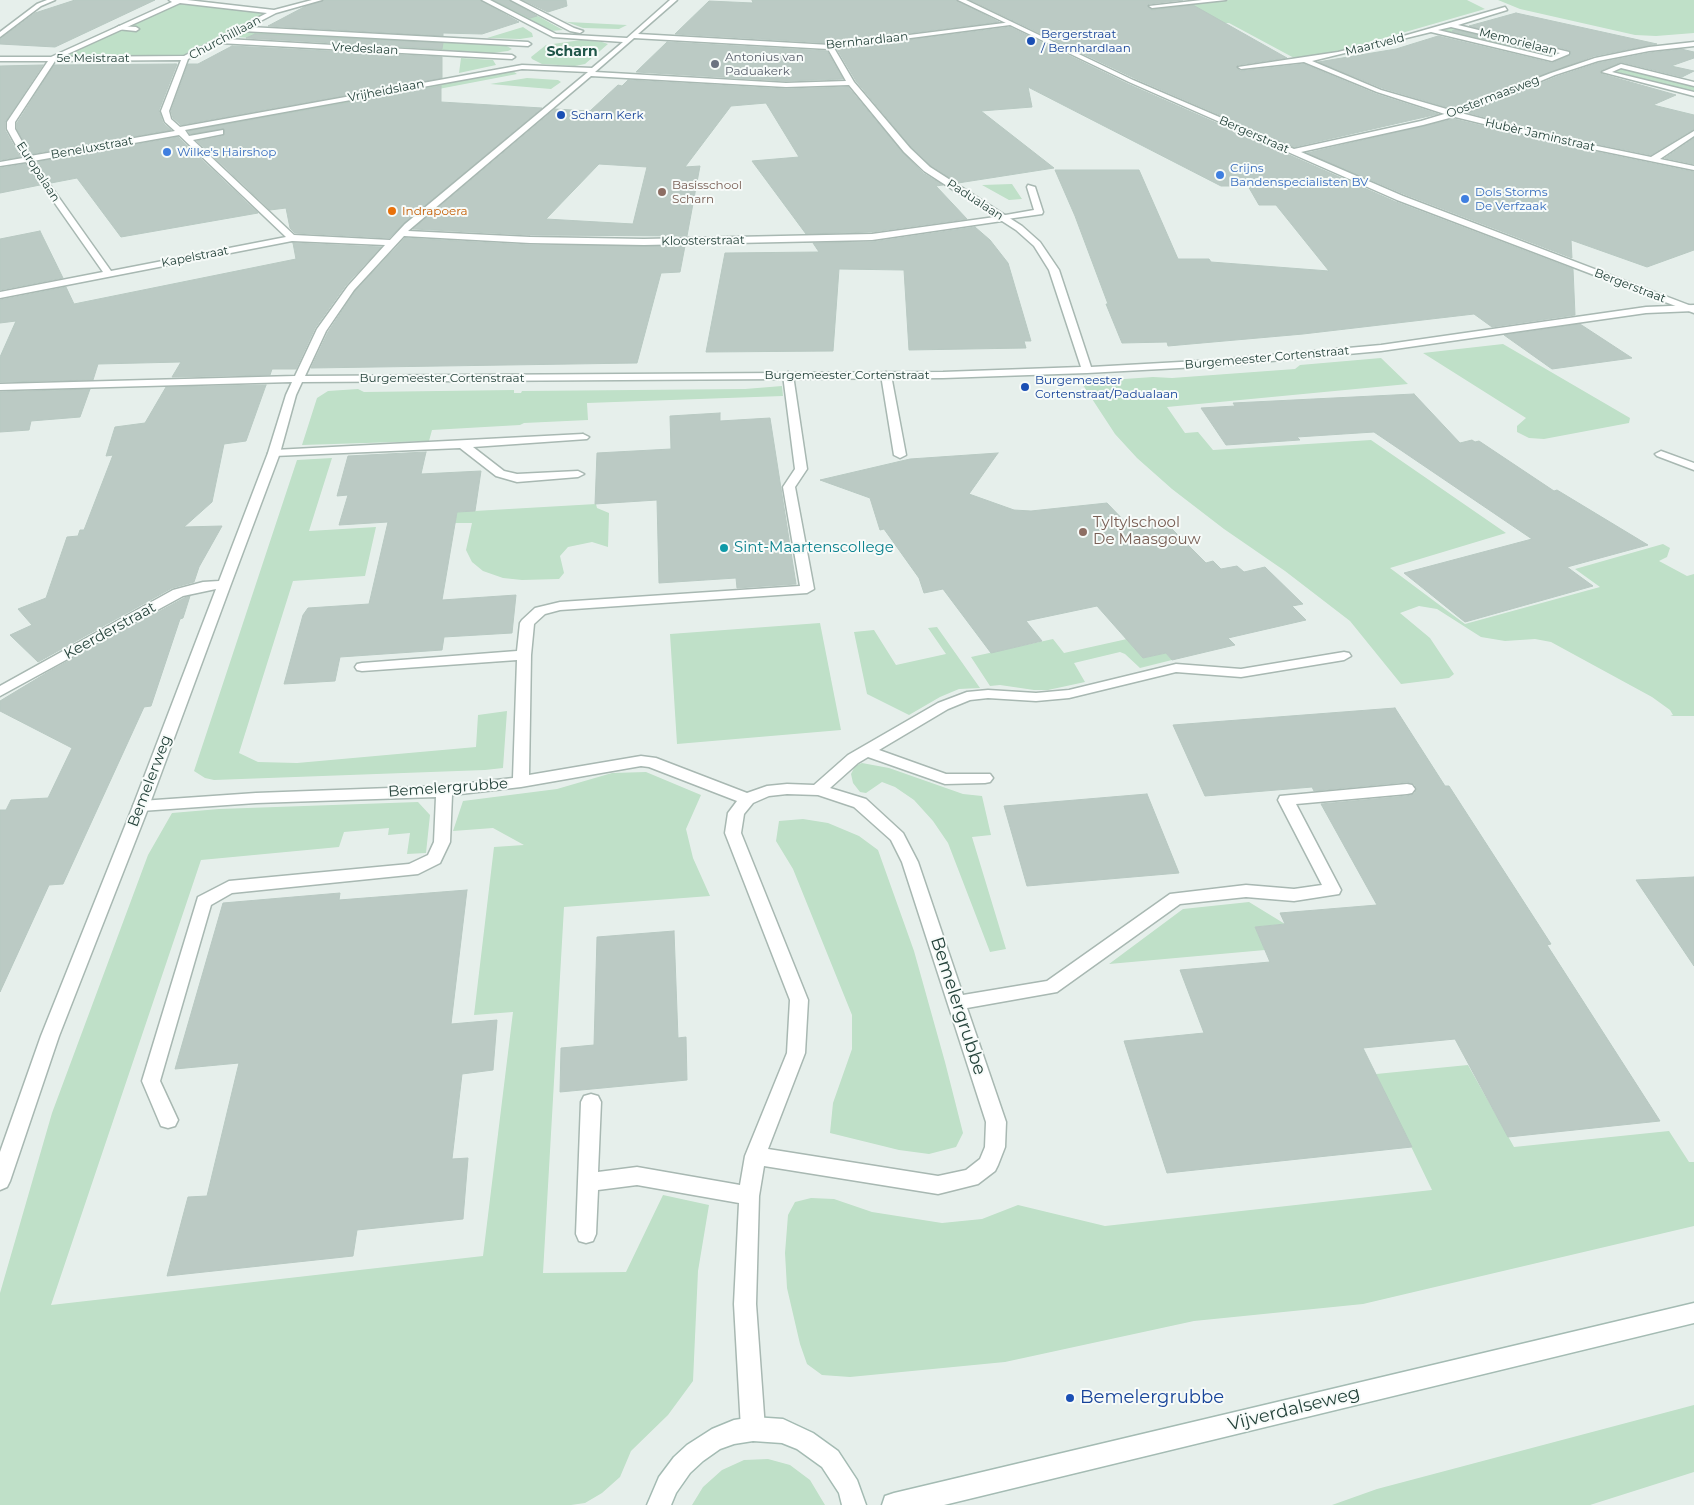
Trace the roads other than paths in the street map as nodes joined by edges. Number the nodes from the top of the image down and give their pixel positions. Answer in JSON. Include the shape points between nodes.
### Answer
{"nodes":[{"id":1,"x":46,"y":0,"type":"edge"},
{"id":2,"x":52,"y":0,"type":"edge"},
{"id":3,"x":176,"y":0,"type":"edge"},
{"id":4,"x":320,"y":0,"type":"edge"},
{"id":5,"x":485,"y":0,"type":"edge"},
{"id":6,"x":514,"y":0,"type":"edge"},
{"id":7,"x":674,"y":0,"type":"edge"},
{"id":8,"x":961,"y":0,"type":"edge"},
{"id":9,"x":1223,"y":0,"type":"edge"},
{"id":10,"x":40,"y":5,"type":"junction"},
{"id":11,"x":1152,"y":6,"type":"dead end"},
{"id":12,"x":1505,"y":9,"type":"dead end"},
{"id":13,"x":274,"y":12,"type":"junction"},
{"id":14,"x":1010,"y":23,"type":"junction"},
{"id":15,"x":1450,"y":25,"type":"junction"},
{"id":16,"x":119,"y":28,"type":"junction"},
{"id":17,"x":136,"y":29,"type":"dead end"},
{"id":18,"x":242,"y":29,"type":"junction"},
{"id":19,"x":572,"y":30,"type":"junction"},
{"id":20,"x":1431,"y":31,"type":"junction"},
{"id":21,"x":0,"y":36,"type":"edge"},
{"id":22,"x":555,"y":36,"type":"junction"},
{"id":23,"x":633,"y":37,"type":"junction"},
{"id":24,"x":546,"y":38,"type":"dead end"},
{"id":25,"x":219,"y":40,"type":"junction"},
{"id":26,"x":537,"y":41,"type":"dead end"},
{"id":27,"x":528,"y":44,"type":"junction"},
{"id":28,"x":1694,"y":44,"type":"edge"},
{"id":29,"x":830,"y":47,"type":"junction"},
{"id":30,"x":512,"y":57,"type":"junction"},
{"id":31,"x":53,"y":58,"type":"junction"},
{"id":32,"x":185,"y":58,"type":"junction"},
{"id":33,"x":0,"y":59,"type":"edge"},
{"id":34,"x":1305,"y":60,"type":"junction"},
{"id":35,"x":522,"y":67,"type":"junction"},
{"id":36,"x":1241,"y":67,"type":"dead end"},
{"id":37,"x":529,"y":73,"type":"junction"},
{"id":38,"x":590,"y":74,"type":"junction"},
{"id":39,"x":851,"y":83,"type":"junction"},
{"id":40,"x":1694,"y":84,"type":"edge"},
{"id":41,"x":1694,"y":94,"type":"edge"},
{"id":42,"x":366,"y":104,"type":"dead end"},
{"id":43,"x":1454,"y":114,"type":"junction"},
{"id":44,"x":229,"y":131,"type":"dead end"},
{"id":45,"x":184,"y":133,"type":"junction"},
{"id":46,"x":1694,"y":133,"type":"edge"},
{"id":47,"x":1292,"y":152,"type":"junction"},
{"id":48,"x":28,"y":159,"type":"junction"},
{"id":49,"x":1652,"y":160,"type":"junction"},
{"id":50,"x":0,"y":164,"type":"edge"},
{"id":51,"x":1694,"y":168,"type":"edge"},
{"id":52,"x":1031,"y":187,"type":"dead end"},
{"id":53,"x":1003,"y":218,"type":"junction"},
{"id":54,"x":402,"y":232,"type":"junction"},
{"id":55,"x":292,"y":238,"type":"junction"},
{"id":56,"x":392,"y":243,"type":"junction"},
{"id":57,"x":109,"y":274,"type":"junction"},
{"id":58,"x":0,"y":295,"type":"edge"},
{"id":59,"x":1693,"y":309,"type":"edge"},
{"id":60,"x":1087,"y":370,"type":"junction"},
{"id":61,"x":788,"y":375,"type":"junction"},
{"id":62,"x":886,"y":375,"type":"junction"},
{"id":63,"x":298,"y":379,"type":"junction"},
{"id":64,"x":0,"y":387,"type":"edge"},
{"id":65,"x":583,"y":437,"type":"dead end"},
{"id":66,"x":463,"y":444,"type":"junction"},
{"id":67,"x":274,"y":453,"type":"junction"},
{"id":68,"x":1661,"y":454,"type":"dead end"},
{"id":69,"x":900,"y":455,"type":"dead end"},
{"id":70,"x":1694,"y":467,"type":"edge"},
{"id":71,"x":578,"y":474,"type":"dead end"},
{"id":72,"x":225,"y":584,"type":"junction"},
{"id":73,"x":524,"y":655,"type":"junction"},
{"id":74,"x":1344,"y":656,"type":"dead end"},
{"id":75,"x":362,"y":667,"type":"dead end"},
{"id":76,"x":0,"y":692,"type":"edge"},
{"id":77,"x":867,"y":751,"type":"junction"},
{"id":78,"x":985,"y":778,"type":"dead end"},
{"id":79,"x":521,"y":782,"type":"junction"},
{"id":80,"x":1408,"y":789,"type":"dead end"},
{"id":81,"x":818,"y":790,"type":"junction"},
{"id":82,"x":444,"y":791,"type":"junction"},
{"id":83,"x":748,"y":798,"type":"junction"},
{"id":84,"x":141,"y":806,"type":"junction"},
{"id":85,"x":957,"y":1003,"type":"junction"},
{"id":86,"x":591,"y":1102,"type":"dead end"},
{"id":87,"x":168,"y":1120,"type":"dead end"},
{"id":88,"x":756,"y":1156,"type":"junction"},
{"id":89,"x":0,"y":1181,"type":"edge"},
{"id":90,"x":588,"y":1182,"type":"junction"},
{"id":91,"x":749,"y":1196,"type":"junction"},
{"id":92,"x":586,"y":1234,"type":"dead end"},
{"id":93,"x":1694,"y":1313,"type":"edge"},
{"id":94,"x":754,"y":1429,"type":"junction"},
{"id":95,"x":659,"y":1505,"type":"edge"},
{"id":96,"x":854,"y":1505,"type":"edge"},
{"id":97,"x":894,"y":1505,"type":"edge"}],
"edges":[{"from":1,"to":10,"type":"street"},
{"from":2,"to":10,"type":"street"},
{"from":3,"to":13,"type":"street"},
{"from":3,"to":16,"type":"street"},
{"from":4,"to":13,"type":"street","name":"Churchilllaan"},
{"from":5,"to":22,"type":"street"},
{"from":6,"to":19,"type":"street"},
{"from":7,"to":23,"type":"street","name":"Bemelerweg"},
{"from":8,"to":14,"type":"street","name":"Bergerstraat"},
{"from":9,"to":11,"type":"street"},
{"from":10,"to":21,"type":"street"},
{"from":12,"to":15,"type":"street","name":"Maartveld"},
{"from":13,"to":18,"type":"street","name":"Churchilllaan"},
{"from":14,"to":29,"type":"street","name":"Bernhardlaan"},
{"from":14,"to":47,"type":"street","name":"Bergerstraat"},
{"from":15,"to":20,"type":"street","name":"Maartveld"},
{"from":15,"to":20,"type":"street","name":"Memorielaan","via":[[1567,53],[1552,59]]},
{"from":16,"to":17,"type":"street"},
{"from":16,"to":31,"type":"street"},
{"from":18,"to":25,"type":"street","name":"Churchilllaan"},
{"from":18,"to":27,"type":"street","name":"Vredeslaan"},
{"from":19,"to":22,"type":"street"},
{"from":19,"to":23,"type":"street"},
{"from":20,"to":34,"type":"street","name":"Maartveld"},
{"from":22,"to":23,"type":"street"},
{"from":22,"to":24,"type":"street"},
{"from":23,"to":29,"type":"street","name":"Bernhardlaan"},
{"from":23,"to":38,"type":"street","name":"Bemelerweg"},
{"from":25,"to":30,"type":"street","name":"Vredeslaan"},
{"from":25,"to":32,"type":"street","name":"Churchilllaan"},
{"from":26,"to":27,"type":"street","name":"Vredeslaan"},
{"from":27,"to":30,"type":"street","name":"Vredeslaan"},
{"from":28,"to":43,"type":"street","name":"Oostermaasweg","via":[[1597,59]]},
{"from":29,"to":39,"type":"street","name":"Padualaan"},
{"from":30,"to":35,"type":"street"},
{"from":31,"to":32,"type":"street","name":"5e Meistraat"},
{"from":31,"to":33,"type":"street","name":"5e Meistraat"},
{"from":31,"to":48,"type":"street","name":"Europalaan","via":[[12,122],[11,128]]},
{"from":32,"to":45,"type":"street","name":"Churchilllaan","via":[[165,111],[168,120]]},
{"from":34,"to":36,"type":"street","name":"Maartveld"},
{"from":34,"to":43,"type":"street","name":"Hubèr Jaminstraat","via":[[1379,90]]},
{"from":35,"to":37,"type":"street"},
{"from":35,"to":38,"type":"street","name":"Vrijheidslaan"},
{"from":35,"to":45,"type":"street","name":"Vrijheidslaan"},
{"from":37,"to":38,"type":"street","name":"Vrijheidslaan"},
{"from":37,"to":42,"type":"street","name":"Vrijheidslaan"},
{"from":38,"to":39,"type":"street","via":[[786,85]]},
{"from":38,"to":54,"type":"street","name":"Bemelerweg"},
{"from":39,"to":53,"type":"street","name":"Padualaan","via":[[884,125],[926,169]]},
{"from":40,"to":41,"type":"street","via":[[1621,66],[1605,72]]},
{"from":43,"to":47,"type":"street","name":"Oostermaasweg"},
{"from":43,"to":49,"type":"street","name":"Hubèr Jaminstraat"},
{"from":44,"to":45,"type":"street"},
{"from":45,"to":48,"type":"street","name":"Beneluxstraat"},
{"from":45,"to":55,"type":"street","name":"Churchilllaan"},
{"from":46,"to":49,"type":"street"},
{"from":47,"to":59,"type":"street","name":"Bergerstraat","via":[[1442,214]]},
{"from":48,"to":50,"type":"street","name":"Beneluxstraat"},
{"from":48,"to":57,"type":"street","name":"Europalaan"},
{"from":49,"to":51,"type":"street","name":"Hubèr Jaminstraat"},
{"from":52,"to":53,"type":"street","name":"Kloosterstraat","via":[[1040,212]]},
{"from":53,"to":54,"type":"street","name":"Kloosterstraat","via":[[903,234],[842,238],[644,242],[530,240]]},
{"from":53,"to":60,"type":"street","name":"Padualaan","via":[[1029,236],[1050,262]]},
{"from":54,"to":56,"type":"street","name":"Bemelerweg"},
{"from":55,"to":56,"type":"street","name":"Kapelstraat"},
{"from":55,"to":57,"type":"street","name":"Kapelstraat"},
{"from":56,"to":63,"type":"street","name":"Bemelerweg","via":[[351,288],[326,324]]},
{"from":57,"to":58,"type":"street","name":"Kapelstraat"},
{"from":59,"to":60,"type":"street","name":"Burgemeester Cortenstraat","via":[[1646,310],[1381,348],[1216,363]]},
{"from":60,"to":62,"type":"street","name":"Burgemeester Cortenstraat"},
{"from":61,"to":62,"type":"street","name":"Burgemeester Cortenstraat"},
{"from":61,"to":63,"type":"street","name":"Burgemeester Cortenstraat"},
{"from":61,"to":73,"type":"street","via":[[801,469],[789,486],[807,589],[550,608],[540,611],[528,624]]},
{"from":62,"to":69,"type":"street"},
{"from":63,"to":64,"type":"street","name":"Burgemeester Cortenstraat"},
{"from":63,"to":67,"type":"street","name":"Bemelerweg"},
{"from":65,"to":66,"type":"street"},
{"from":66,"to":67,"type":"street"},
{"from":66,"to":71,"type":"street","via":[[500,474],[516,478]]},
{"from":67,"to":72,"type":"street","name":"Bemelerweg"},
{"from":68,"to":70,"type":"street"},
{"from":72,"to":76,"type":"street","name":"Keerderstraat","via":[[178,593]]},
{"from":72,"to":84,"type":"street","name":"Bemelerweg"},
{"from":73,"to":75,"type":"street"},
{"from":73,"to":79,"type":"street"},
{"from":74,"to":77,"type":"street","via":[[1241,672],[1176,668],[1069,694],[967,696],[943,706]]},
{"from":77,"to":78,"type":"street","via":[[944,779]]},
{"from":77,"to":81,"type":"street","via":[[852,759]]},
{"from":79,"to":82,"type":"street","name":"Bemelergrubbe"},
{"from":79,"to":83,"type":"street","name":"Bemelergrubbe","via":[[651,762]]},
{"from":80,"to":85,"type":"street","via":[[1286,800],[1333,890],[1294,895],[1246,891],[1176,898],[1051,987]]},
{"from":81,"to":83,"type":"street","name":"Bemelergrubbe","via":[[767,791]]},
{"from":81,"to":85,"type":"street","name":"Bemelergrubbe","via":[[860,804],[897,837],[910,862]]},
{"from":82,"to":84,"type":"street","name":"Bemelergrubbe"},
{"from":82,"to":87,"type":"street","via":[[442,842],[434,859],[412,870],[230,887],[204,901],[151,1081]]},
{"from":83,"to":88,"type":"street","via":[[736,813],[733,833],[799,1000],[796,1052]]},
{"from":84,"to":89,"type":"street","name":"Bemelerweg","via":[[50,1036]]},
{"from":85,"to":88,"type":"street","name":"Bemelergrubbe","via":[[996,1122],[996,1147],[988,1165],[971,1178],[938,1185]]},
{"from":86,"to":90,"type":"street"},
{"from":88,"to":91,"type":"street"},
{"from":90,"to":91,"type":"street","via":[[637,1176]]},
{"from":90,"to":92,"type":"street"},
{"from":91,"to":94,"type":"street","via":[[745,1304]]},
{"from":93,"to":97,"type":"street","name":"Vijverdalseweg"},
{"from":94,"to":95,"type":"street","via":[[734,1432],[712,1441],[695,1453],[667,1485]]},
{"from":94,"to":96,"type":"street","via":[[783,1431],[824,1454],[849,1488]]}]}
